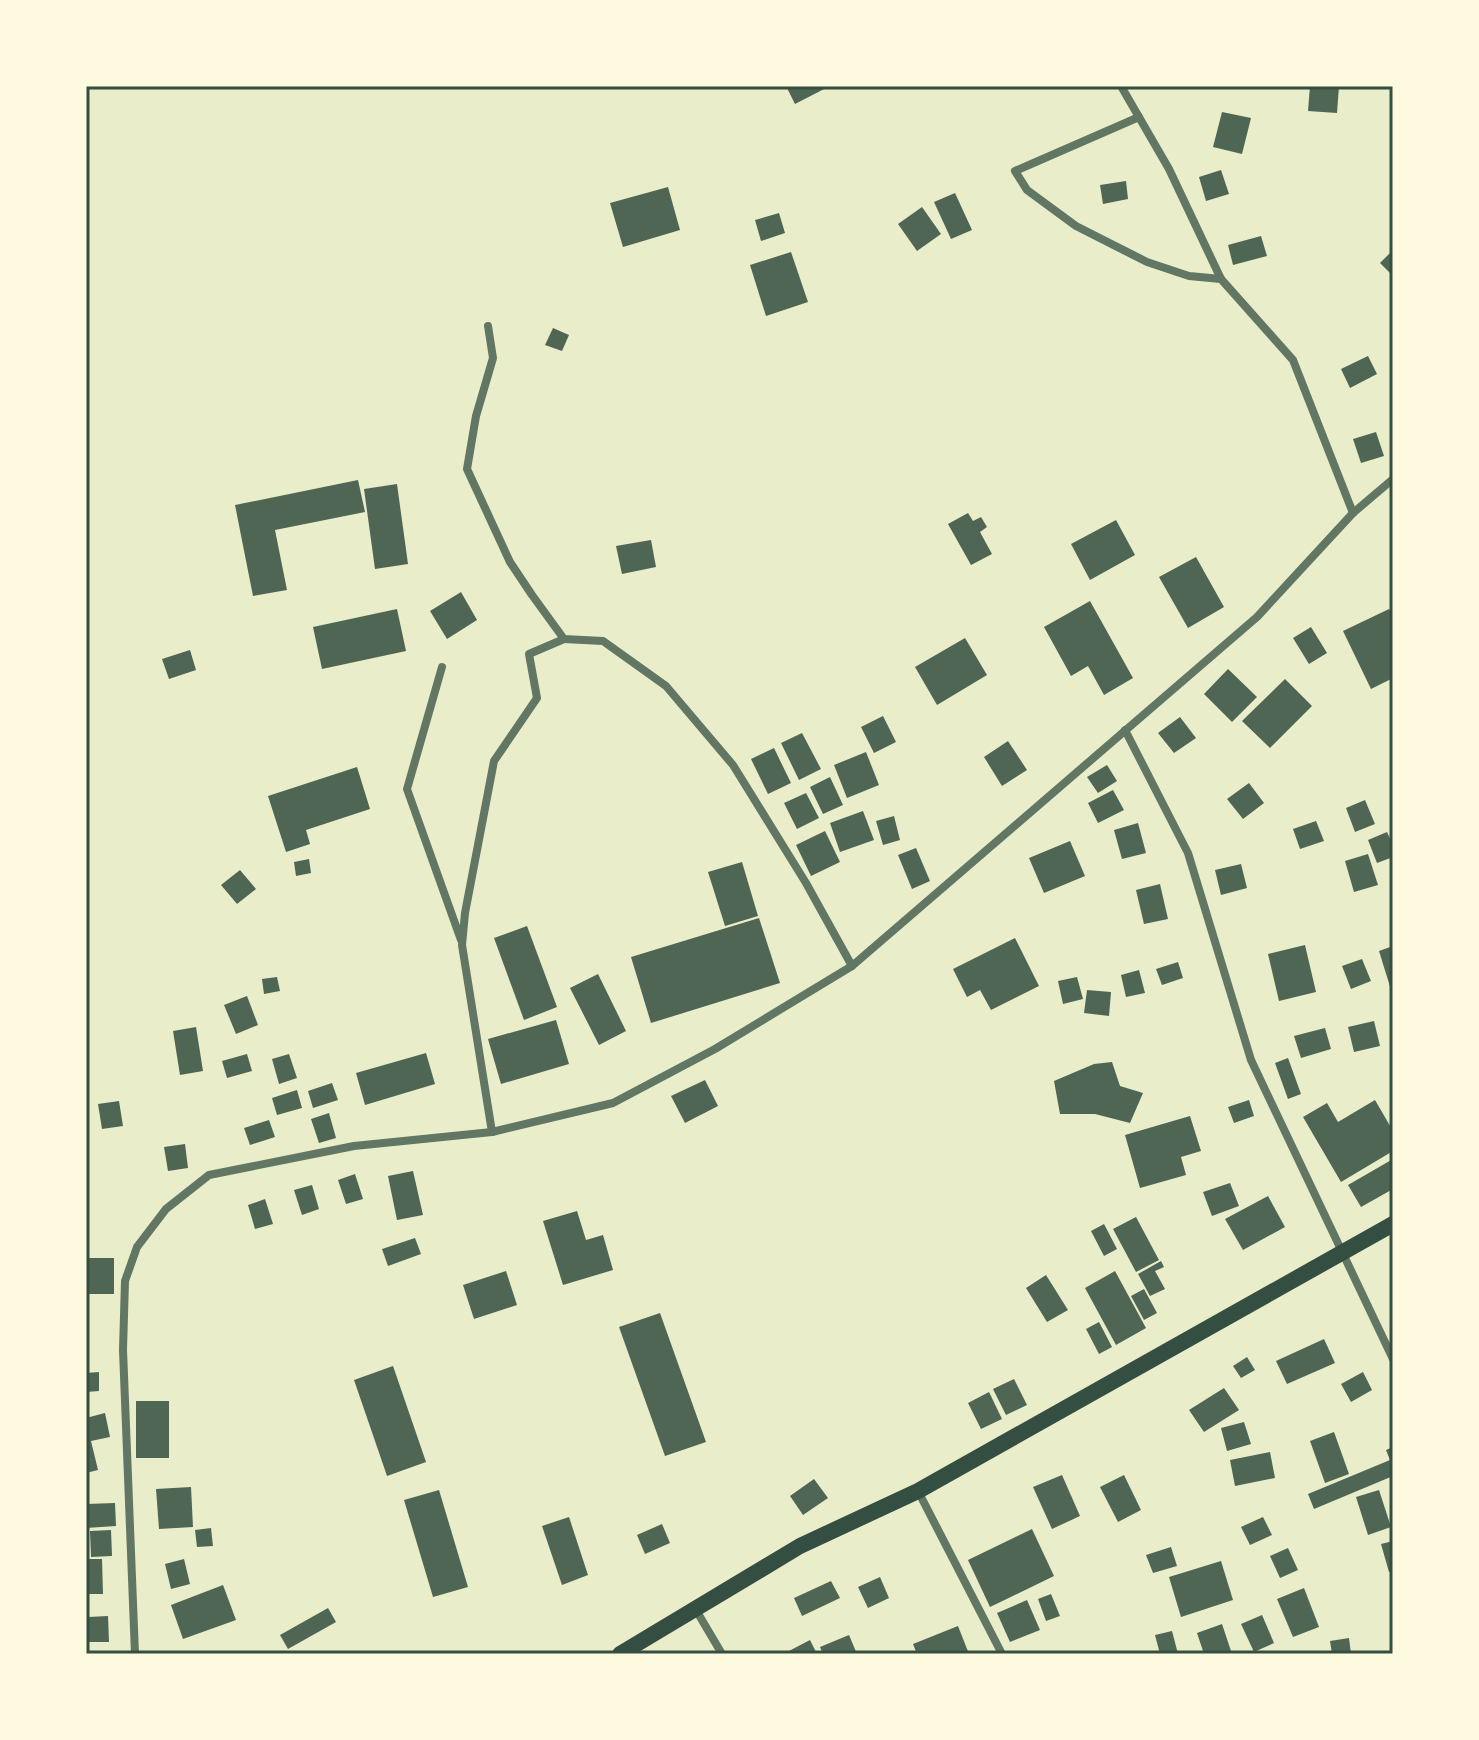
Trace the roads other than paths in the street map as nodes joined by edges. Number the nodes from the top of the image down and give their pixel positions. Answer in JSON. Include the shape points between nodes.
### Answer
{"nodes":[{"id":1,"x":1121,"y":86,"type":"edge"},
{"id":2,"x":1139,"y":117,"type":"junction"},
{"id":3,"x":1221,"y":279,"type":"junction"},
{"id":4,"x":488,"y":326,"type":"dead end"},
{"id":5,"x":1393,"y":479,"type":"edge"},
{"id":6,"x":1353,"y":513,"type":"junction"},
{"id":7,"x":564,"y":639,"type":"junction"},
{"id":8,"x":442,"y":667,"type":"dead end"},
{"id":9,"x":1125,"y":730,"type":"junction"},
{"id":10,"x":462,"y":945,"type":"junction"},
{"id":11,"x":852,"y":966,"type":"junction"},
{"id":12,"x":492,"y":1132,"type":"junction"},
{"id":13,"x":1393,"y":1224,"type":"edge"},
{"id":14,"x":1343,"y":1252,"type":"junction"},
{"id":15,"x":1393,"y":1359,"type":"edge"},
{"id":16,"x":918,"y":1491,"type":"junction"},
{"id":17,"x":696,"y":1610,"type":"junction"},
{"id":18,"x":135,"y":1654,"type":"edge"},
{"id":19,"x":620,"y":1654,"type":"edge"},
{"id":20,"x":722,"y":1654,"type":"edge"},
{"id":21,"x":1002,"y":1654,"type":"edge"}],
"edges":[{"from":1,"to":2,"type":"street"},
{"from":2,"to":3,"type":"street"},
{"from":2,"to":3,"type":"street","via":[[1015,171],[1027,190],[1076,226],[1147,262],[1189,276]]},
{"from":3,"to":6,"type":"street","via":[[1293,360]]},
{"from":4,"to":7,"type":"street","via":[[493,358],[467,469],[510,562]]},
{"from":5,"to":6,"type":"street"},
{"from":6,"to":9,"type":"street","via":[[1257,617]]},
{"from":7,"to":10,"type":"street","via":[[529,654],[537,698],[494,761]]},
{"from":7,"to":11,"type":"street","via":[[603,641],[666,686],[733,765]]},
{"from":8,"to":10,"type":"street","via":[[407,789]]},
{"from":9,"to":11,"type":"street"},
{"from":9,"to":14,"type":"street","via":[[1188,853],[1251,1060]]},
{"from":10,"to":12,"type":"street"},
{"from":11,"to":12,"type":"street","via":[[613,1103]]},
{"from":12,"to":18,"type":"street","via":[[354,1146],[209,1175],[166,1209],[137,1247],[125,1281],[123,1350]]},
{"from":13,"to":14,"type":"main road"},
{"from":14,"to":15,"type":"street"},
{"from":14,"to":16,"type":"main road"},
{"from":16,"to":17,"type":"main road","via":[[800,1546]]},
{"from":16,"to":21,"type":"street"},
{"from":17,"to":19,"type":"main road"},
{"from":17,"to":20,"type":"street"}]}
